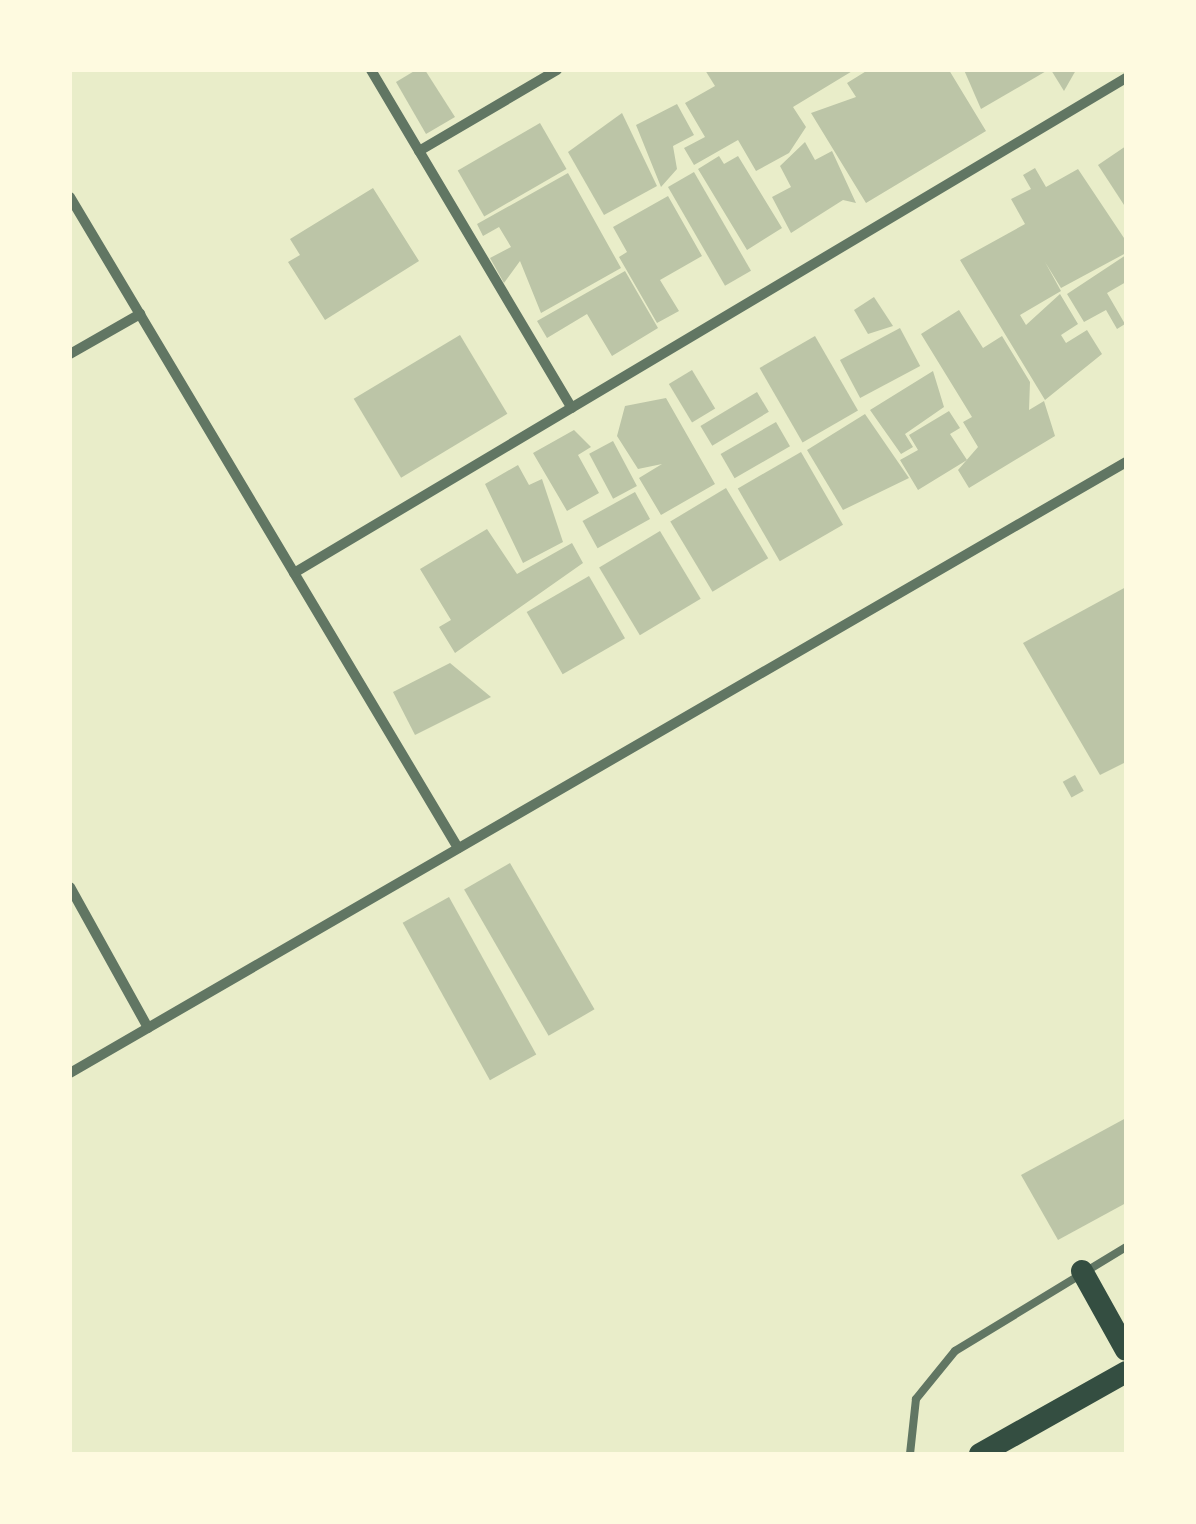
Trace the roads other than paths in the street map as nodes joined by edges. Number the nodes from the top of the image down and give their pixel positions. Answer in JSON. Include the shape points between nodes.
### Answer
{"nodes":[{"id":1,"x":371,"y":70,"type":"edge"},
{"id":2,"x":557,"y":70,"type":"edge"},
{"id":3,"x":1126,"y":78,"type":"edge"},
{"id":4,"x":419,"y":151,"type":"junction"},
{"id":5,"x":70,"y":196,"type":"edge"},
{"id":6,"x":140,"y":314,"type":"junction"},
{"id":7,"x":70,"y":354,"type":"edge"},
{"id":8,"x":572,"y":408,"type":"junction"},
{"id":9,"x":1126,"y":462,"type":"edge"},
{"id":10,"x":294,"y":574,"type":"junction"},
{"id":11,"x":458,"y":848,"type":"junction"},
{"id":12,"x":70,"y":887,"type":"edge"},
{"id":13,"x":148,"y":1028,"type":"junction"},
{"id":14,"x":70,"y":1073,"type":"edge"},
{"id":15,"x":1126,"y":1247,"type":"edge"},
{"id":16,"x":1082,"y":1271,"type":"junction"},
{"id":17,"x":1126,"y":1350,"type":"edge"},
{"id":18,"x":1126,"y":1372,"type":"edge"},
{"id":19,"x":984,"y":1453,"type":"edge"},
{"id":20,"x":910,"y":1454,"type":"edge"}],
"edges":[{"from":1,"to":4,"type":"street"},
{"from":2,"to":4,"type":"street"},
{"from":3,"to":8,"type":"street"},
{"from":4,"to":8,"type":"street"},
{"from":5,"to":6,"type":"street"},
{"from":6,"to":7,"type":"street"},
{"from":6,"to":10,"type":"street"},
{"from":8,"to":10,"type":"street"},
{"from":9,"to":11,"type":"street"},
{"from":10,"to":11,"type":"street"},
{"from":11,"to":13,"type":"street"},
{"from":12,"to":13,"type":"street"},
{"from":13,"to":14,"type":"street"},
{"from":15,"to":16,"type":"lane"},
{"from":16,"to":17,"type":"main road"},
{"from":16,"to":20,"type":"lane","via":[[986,1327],[926,1380]]},
{"from":18,"to":19,"type":"main road"}]}
